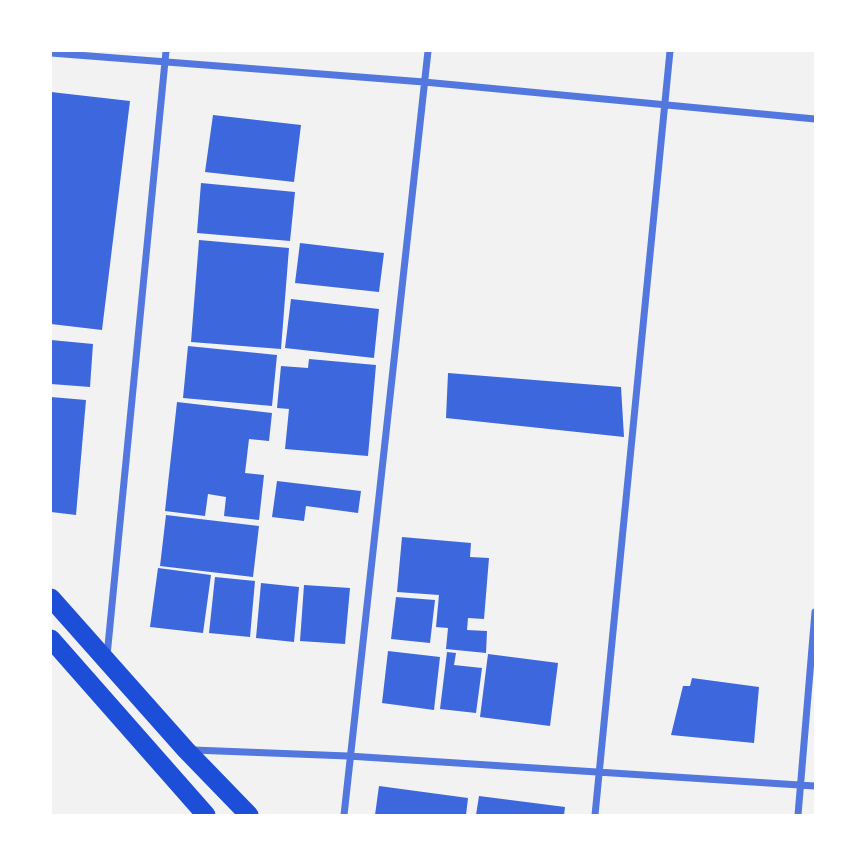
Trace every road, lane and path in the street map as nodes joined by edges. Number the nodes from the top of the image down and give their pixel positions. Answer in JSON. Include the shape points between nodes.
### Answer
{"nodes":[{"id":1,"x":166,"y":51,"type":"edge"},
{"id":2,"x":428,"y":51,"type":"edge"},
{"id":3,"x":670,"y":51,"type":"edge"},
{"id":4,"x":51,"y":53,"type":"edge"},
{"id":5,"x":165,"y":63,"type":"junction"},
{"id":6,"x":424,"y":82,"type":"junction"},
{"id":7,"x":664,"y":107,"type":"junction"},
{"id":8,"x":815,"y":119,"type":"edge"},
{"id":9,"x":51,"y":598,"type":"edge"},
{"id":10,"x":815,"y":612,"type":"edge"},
{"id":11,"x":51,"y":639,"type":"edge"},
{"id":12,"x":106,"y":660,"type":"junction"},
{"id":13,"x":186,"y":750,"type":"junction"},
{"id":14,"x":348,"y":756,"type":"junction"},
{"id":15,"x":599,"y":772,"type":"junction"},
{"id":16,"x":800,"y":785,"type":"junction"},
{"id":17,"x":815,"y":786,"type":"edge"},
{"id":18,"x":206,"y":815,"type":"edge"},
{"id":19,"x":249,"y":815,"type":"edge"},
{"id":20,"x":344,"y":815,"type":"edge"},
{"id":21,"x":595,"y":815,"type":"edge"},
{"id":22,"x":798,"y":815,"type":"edge"}],
"edges":[{"from":1,"to":5,"type":"street"},
{"from":2,"to":6,"type":"street"},
{"from":3,"to":7,"type":"street"},
{"from":4,"to":5,"type":"street"},
{"from":5,"to":6,"type":"street"},
{"from":5,"to":12,"type":"street"},
{"from":6,"to":7,"type":"street"},
{"from":6,"to":14,"type":"street"},
{"from":7,"to":8,"type":"street"},
{"from":7,"to":15,"type":"street"},
{"from":9,"to":12,"type":"highway"},
{"from":10,"to":16,"type":"street"},
{"from":11,"to":18,"type":"highway"},
{"from":12,"to":13,"type":"highway"},
{"from":13,"to":14,"type":"street"},
{"from":13,"to":19,"type":"highway"},
{"from":14,"to":15,"type":"street"},
{"from":14,"to":20,"type":"street"},
{"from":15,"to":16,"type":"street"},
{"from":15,"to":21,"type":"street"},
{"from":16,"to":17,"type":"street"},
{"from":16,"to":22,"type":"street"}]}
